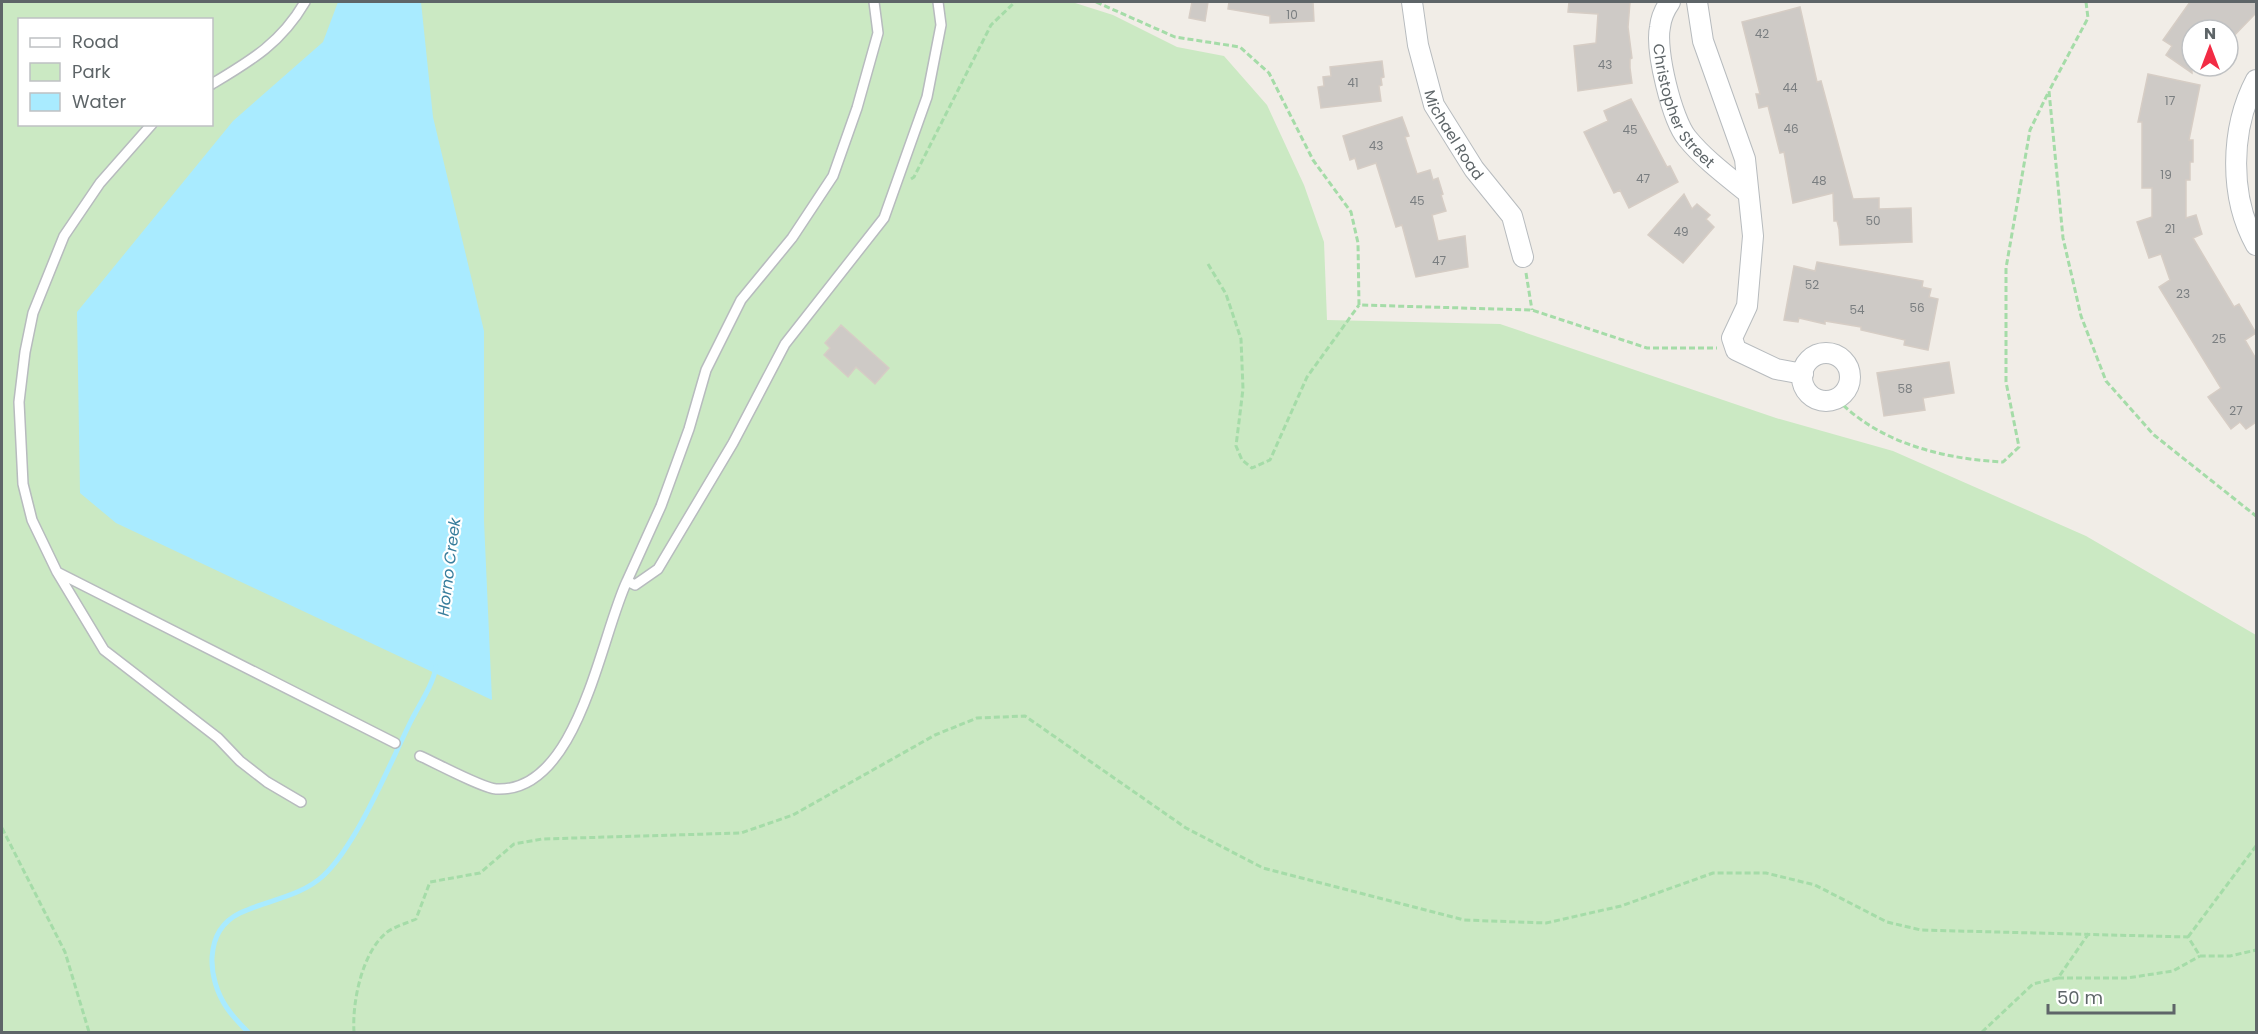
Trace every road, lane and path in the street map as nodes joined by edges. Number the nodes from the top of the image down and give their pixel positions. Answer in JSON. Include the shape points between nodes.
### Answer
{"nodes":[{"id":1,"x":305,"y":2,"type":"edge"},
{"id":2,"x":874,"y":2,"type":"edge"},
{"id":3,"x":938,"y":2,"type":"edge"},
{"id":4,"x":1015,"y":2,"type":"edge"},
{"id":5,"x":1096,"y":2,"type":"edge"},
{"id":6,"x":1412,"y":2,"type":"edge"},
{"id":7,"x":1670,"y":2,"type":"edge"},
{"id":8,"x":1696,"y":2,"type":"edge"},
{"id":9,"x":2086,"y":2,"type":"edge"},
{"id":10,"x":2256,"y":80,"type":"edge"},
{"id":11,"x":213,"y":83,"type":"edge"},
{"id":12,"x":2049,"y":91,"type":"junction"},
{"id":13,"x":150,"y":126,"type":"edge"},
{"id":14,"x":894,"y":190,"type":"junction"},
{"id":15,"x":1749,"y":193,"type":"junction"},
{"id":16,"x":2256,"y":245,"type":"edge"},
{"id":17,"x":1523,"y":257,"type":"joint"},
{"id":18,"x":1208,"y":264,"type":"dead end"},
{"id":19,"x":1359,"y":305,"type":"junction"},
{"id":20,"x":1532,"y":310,"type":"junction"},
{"id":21,"x":1735,"y":347,"type":"junction"},
{"id":22,"x":1803,"y":374,"type":"junction"},
{"id":23,"x":1837,"y":399,"type":"junction"},
{"id":24,"x":2256,"y":516,"type":"edge"},
{"id":25,"x":57,"y":572,"type":"junction"},
{"id":26,"x":627,"y":581,"type":"junction"},
{"id":27,"x":395,"y":743,"type":"dead end"},
{"id":28,"x":420,"y":756,"type":"dead end"},
{"id":29,"x":302,"y":802,"type":"dead end"},
{"id":30,"x":2,"y":828,"type":"edge"},
{"id":31,"x":2256,"y":846,"type":"edge"},
{"id":32,"x":2089,"y":933,"type":"junction"},
{"id":33,"x":2188,"y":937,"type":"junction"},
{"id":34,"x":2256,"y":950,"type":"edge"},
{"id":35,"x":2200,"y":956,"type":"junction"},
{"id":36,"x":2058,"y":978,"type":"junction"},
{"id":37,"x":89,"y":1032,"type":"edge"},
{"id":38,"x":354,"y":1032,"type":"edge"},
{"id":39,"x":1982,"y":1032,"type":"edge"}],
"edges":[{"from":1,"to":11,"type":"lane","via":[[277,41]]},
{"from":2,"to":26,"type":"lane","via":[[878,33],[832,176],[792,237],[741,300],[706,370],[661,506]]},
{"from":3,"to":14,"type":"lane","via":[[941,25],[927,97]]},
{"from":4,"to":14,"type":"path","via":[[991,25],[914,177]]},
{"from":5,"to":19,"type":"path","via":[[1175,37],[1240,47],[1269,73],[1312,160],[1351,213],[1358,243]]},
{"from":6,"to":17,"type":"street","name":"Michael Road","via":[[1418,45],[1434,105],[1474,170],[1512,216]]},
{"from":7,"to":15,"type":"street","name":"Christopher Street","via":[[1659,29],[1661,50],[1670,98],[1685,136],[1715,167]]},
{"from":8,"to":15,"type":"street","name":"Christopher Street","via":[[1703,41],[1745,159]]},
{"from":9,"to":12,"type":"path","via":[[2088,18]]},
{"from":10,"to":16,"type":"street","via":[[2244,102],[2235,169],[2246,225]]},
{"from":12,"to":23,"type":"path","via":[[2030,130],[2006,268],[2006,382],[2019,447],[2003,462],[1966,460],[1887,436],[1853,415]]},
{"from":12,"to":24,"type":"path","via":[[2063,238],[2081,316],[2106,381],[2154,435]]},
{"from":13,"to":25,"type":"lane","via":[[100,183],[64,236],[33,313],[20,402],[23,484],[32,520]]},
{"from":14,"to":26,"type":"lane","via":[[884,218],[785,344],[733,443],[658,569],[635,585]]},
{"from":15,"to":21,"type":"street","name":"Christopher Street","via":[[1753,236],[1747,306],[1732,338]]},
{"from":17,"to":20,"type":"path"},
{"from":18,"to":19,"type":"path","via":[[1226,294],[1241,339],[1243,389],[1236,446],[1242,460],[1252,468],[1270,460],[1307,377]]},
{"from":19,"to":20,"type":"path"},
{"from":20,"to":21,"type":"path","via":[[1647,348]]},
{"from":21,"to":22,"type":"street","via":[[1736,351],[1776,369]]},
{"from":22,"to":23,"type":"street","via":[[1809,394],[1822,401]]},
{"from":22,"to":23,"type":"street","via":[[1817,355],[1833,354],[1840,358],[1850,371],[1850,380]]},
{"from":25,"to":27,"type":"lane"},
{"from":25,"to":29,"type":"lane","via":[[104,650],[218,738],[267,782]]},
{"from":26,"to":28,"type":"lane","via":[[615,607],[591,687],[556,759],[527,784],[495,789]]},
{"from":30,"to":37,"type":"path","via":[[65,952]]},
{"from":31,"to":33,"type":"path"},
{"from":32,"to":33,"type":"path"},
{"from":32,"to":36,"type":"path"},
{"from":32,"to":38,"type":"path","via":[[1921,930],[1887,922],[1815,885],[1766,873],[1713,873],[1621,906],[1546,923],[1464,920],[1263,868],[1186,828],[1025,716],[977,718],[935,735],[793,815],[741,833],[542,839],[514,844],[480,873],[430,882],[416,919],[386,932],[366,958]]},
{"from":33,"to":35,"type":"path"},
{"from":34,"to":35,"type":"path","via":[[2230,956]]},
{"from":35,"to":36,"type":"path","via":[[2173,970],[2127,978]]},
{"from":36,"to":39,"type":"path","via":[[2033,984]]}]}
